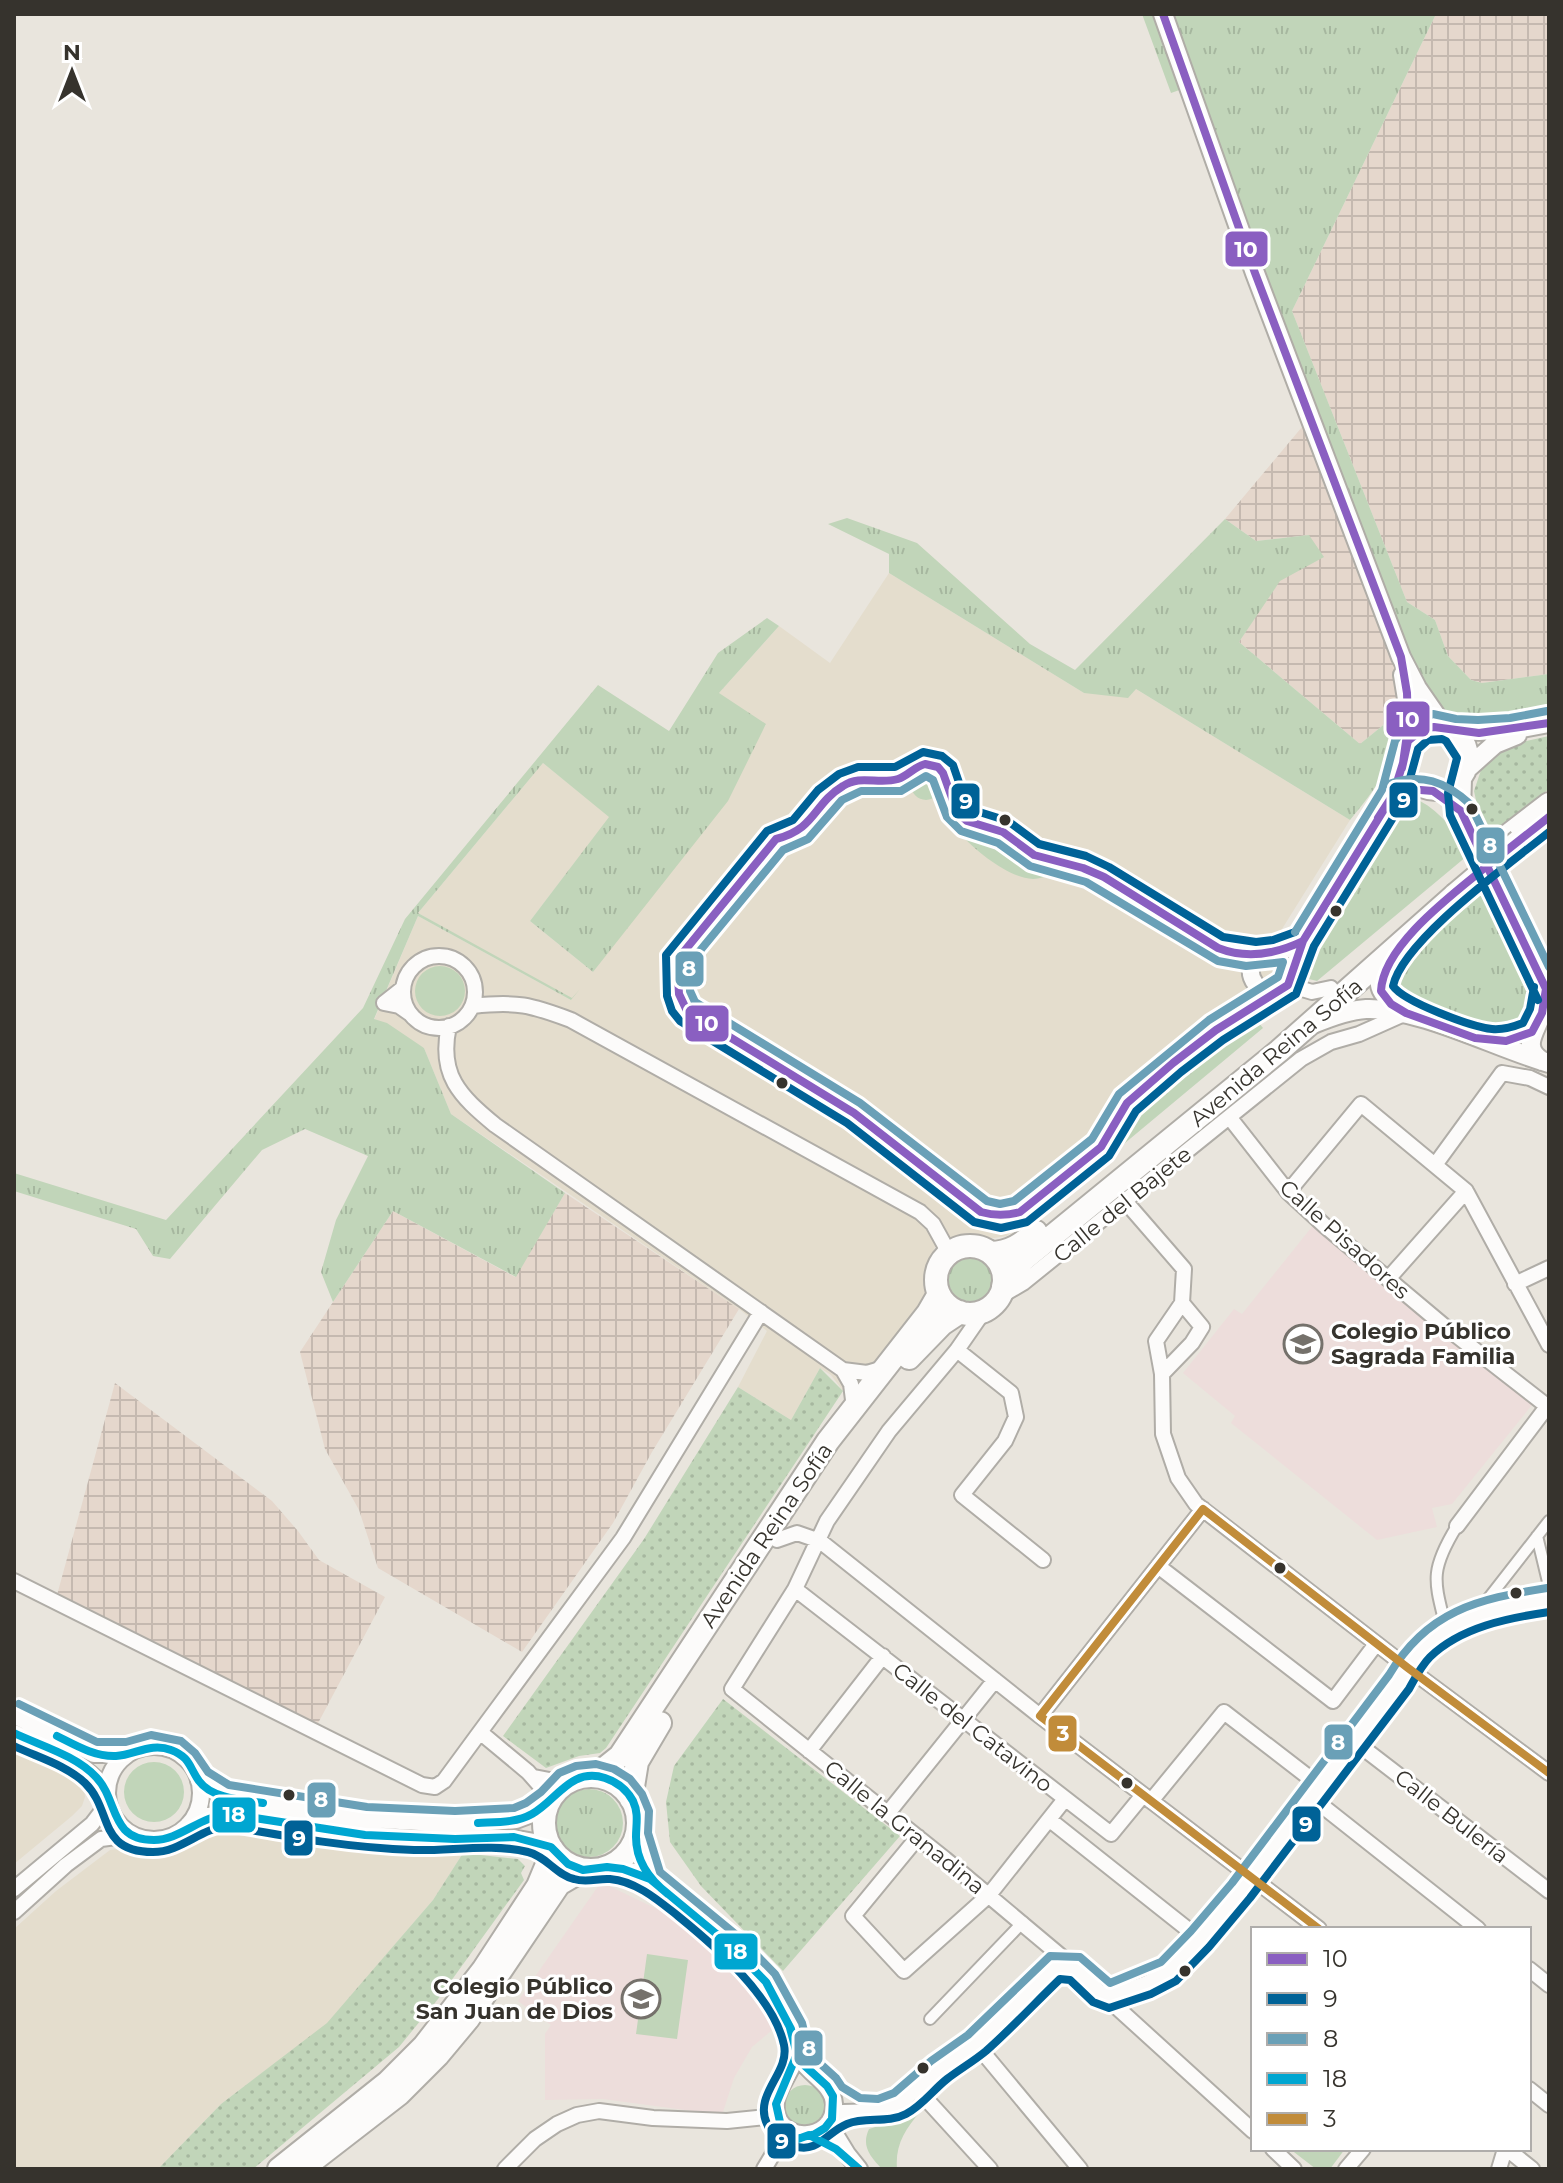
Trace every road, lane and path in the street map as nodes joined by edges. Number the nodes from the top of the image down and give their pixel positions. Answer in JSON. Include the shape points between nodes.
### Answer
{"nodes":[{"id":1,"x":1163,"y":14,"type":"edge"},
{"id":2,"x":1401,"y":657,"type":"junction"},
{"id":3,"x":1549,"y":723,"type":"edge"},
{"id":4,"x":1449,"y":729,"type":"junction"},
{"id":5,"x":1549,"y":729,"type":"edge"},
{"id":6,"x":1407,"y":742,"type":"junction"},
{"id":7,"x":1403,"y":763,"type":"junction"},
{"id":8,"x":1464,"y":774,"type":"junction"},
{"id":9,"x":1428,"y":790,"type":"junction"},
{"id":10,"x":1393,"y":795,"type":"junction"},
{"id":11,"x":1549,"y":804,"type":"edge"},
{"id":12,"x":1461,"y":811,"type":"junction"},
{"id":13,"x":1549,"y":817,"type":"edge"},
{"id":14,"x":1515,"y":838,"type":"junction"},
{"id":15,"x":1452,"y":890,"type":"junction"},
{"id":16,"x":1303,"y":941,"type":"junction"},
{"id":17,"x":1398,"y":946,"type":"junction"},
{"id":18,"x":1277,"y":951,"type":"junction"},
{"id":19,"x":1292,"y":972,"type":"junction"},
{"id":20,"x":1331,"y":988,"type":"junction"},
{"id":21,"x":1548,"y":992,"type":"edge"},
{"id":22,"x":473,"y":1006,"type":"junction"},
{"id":23,"x":1406,"y":1013,"type":"junction"},
{"id":24,"x":449,"y":1026,"type":"junction"},
{"id":25,"x":1307,"y":1027,"type":"junction"},
{"id":26,"x":1539,"y":1027,"type":"edge"},
{"id":27,"x":1493,"y":1044,"type":"junction"},
{"id":28,"x":1547,"y":1062,"type":"edge"},
{"id":29,"x":1549,"y":1087,"type":"edge"},
{"id":30,"x":1230,"y":1118,"type":"junction"},
{"id":31,"x":1435,"y":1165,"type":"junction"},
{"id":32,"x":1466,"y":1191,"type":"junction"},
{"id":33,"x":1288,"y":1192,"type":"junction"},
{"id":34,"x":1125,"y":1201,"type":"junction"},
{"id":35,"x":949,"y":1253,"type":"junction"},
{"id":36,"x":991,"y":1253,"type":"junction"},
{"id":37,"x":1549,"y":1268,"type":"edge"},
{"id":38,"x":1388,"y":1279,"type":"junction"},
{"id":39,"x":1515,"y":1284,"type":"junction"},
{"id":40,"x":939,"y":1294,"type":"junction"},
{"id":41,"x":996,"y":1298,"type":"junction"},
{"id":42,"x":1182,"y":1303,"type":"junction"},
{"id":43,"x":761,"y":1312,"type":"junction"},
{"id":44,"x":960,"y":1312,"type":"junction"},
{"id":45,"x":1549,"y":1345,"type":"edge"},
{"id":46,"x":957,"y":1350,"type":"junction"},
{"id":47,"x":884,"y":1368,"type":"junction"},
{"id":48,"x":843,"y":1370,"type":"junction"},
{"id":49,"x":1162,"y":1374,"type":"junction"},
{"id":50,"x":1548,"y":1405,"type":"edge"},
{"id":51,"x":854,"y":1408,"type":"junction"},
{"id":52,"x":1203,"y":1509,"type":"junction"},
{"id":53,"x":1549,"y":1521,"type":"edge"},
{"id":54,"x":1457,"y":1526,"type":"joint"},
{"id":55,"x":1537,"y":1536,"type":"junction"},
{"id":56,"x":777,"y":1540,"type":"junction"},
{"id":57,"x":820,"y":1541,"type":"junction"},
{"id":58,"x":1043,"y":1560,"type":"dead end"},
{"id":59,"x":1158,"y":1566,"type":"junction"},
{"id":60,"x":14,"y":1581,"type":"edge"},
{"id":61,"x":1549,"y":1586,"type":"edge"},
{"id":62,"x":795,"y":1589,"type":"junction"},
{"id":63,"x":1549,"y":1600,"type":"edge"},
{"id":64,"x":1473,"y":1619,"type":"junction"},
{"id":65,"x":1447,"y":1632,"type":"junction"},
{"id":66,"x":1376,"y":1644,"type":"junction"},
{"id":67,"x":883,"y":1656,"type":"junction"},
{"id":68,"x":1408,"y":1668,"type":"junction"},
{"id":69,"x":995,"y":1680,"type":"junction"},
{"id":70,"x":732,"y":1689,"type":"joint"},
{"id":71,"x":14,"y":1715,"type":"edge"},
{"id":72,"x":1040,"y":1716,"type":"junction"},
{"id":73,"x":963,"y":1718,"type":"junction"},
{"id":74,"x":480,"y":1732,"type":"junction"},
{"id":75,"x":14,"y":1733,"type":"edge"},
{"id":76,"x":1354,"y":1741,"type":"junction"},
{"id":77,"x":809,"y":1751,"type":"junction"},
{"id":78,"x":128,"y":1754,"type":"junction"},
{"id":79,"x":1549,"y":1773,"type":"edge"},
{"id":80,"x":595,"y":1776,"type":"junction"},
{"id":81,"x":199,"y":1781,"type":"junction"},
{"id":82,"x":1315,"y":1791,"type":"junction"},
{"id":83,"x":555,"y":1794,"type":"junction"},
{"id":84,"x":107,"y":1797,"type":"junction"},
{"id":85,"x":1147,"y":1798,"type":"junction"},
{"id":86,"x":631,"y":1799,"type":"junction"},
{"id":87,"x":1065,"y":1799,"type":"junction"},
{"id":88,"x":888,"y":1813,"type":"junction"},
{"id":89,"x":1050,"y":1820,"type":"junction"},
{"id":90,"x":188,"y":1825,"type":"junction"},
{"id":91,"x":131,"y":1835,"type":"junction"},
{"id":92,"x":636,"y":1835,"type":"junction"},
{"id":93,"x":918,"y":1837,"type":"junction"},
{"id":94,"x":552,"y":1849,"type":"junction"},
{"id":95,"x":607,"y":1867,"type":"junction"},
{"id":96,"x":583,"y":1870,"type":"junction"},
{"id":97,"x":1250,"y":1877,"type":"junction"},
{"id":98,"x":650,"y":1879,"type":"junction"},
{"id":99,"x":14,"y":1889,"type":"edge"},
{"id":100,"x":1549,"y":1891,"type":"edge"},
{"id":101,"x":989,"y":1895,"type":"junction"},
{"id":102,"x":14,"y":1912,"type":"edge"},
{"id":103,"x":1023,"y":1922,"type":"junction"},
{"id":104,"x":1316,"y":1927,"type":"edge"},
{"id":105,"x":1476,"y":1927,"type":"edge"},
{"id":106,"x":1200,"y":1939,"type":"junction"},
{"id":107,"x":1075,"y":1968,"type":"junction"},
{"id":108,"x":1531,"y":1971,"type":"edge"},
{"id":109,"x":1549,"y":1985,"type":"edge"},
{"id":110,"x":1099,"y":1992,"type":"junction"},
{"id":111,"x":930,"y":2019,"type":"dead end"},
{"id":112,"x":976,"y":2044,"type":"junction"},
{"id":113,"x":797,"y":2052,"type":"junction"},
{"id":114,"x":818,"y":2079,"type":"junction"},
{"id":115,"x":785,"y":2084,"type":"junction"},
{"id":116,"x":917,"y":2089,"type":"junction"},
{"id":117,"x":1531,"y":2091,"type":"edge"},
{"id":118,"x":833,"y":2096,"type":"junction"},
{"id":119,"x":1549,"y":2105,"type":"edge"},
{"id":120,"x":857,"y":2110,"type":"junction"},
{"id":121,"x":778,"y":2119,"type":"junction"},
{"id":122,"x":830,"y":2121,"type":"junction"},
{"id":123,"x":1250,"y":2121,"type":"edge"},
{"id":124,"x":806,"y":2135,"type":"junction"},
{"id":125,"x":1275,"y":2151,"type":"edge"},
{"id":126,"x":1361,"y":2151,"type":"edge"},
{"id":127,"x":1509,"y":2151,"type":"edge"},
{"id":128,"x":773,"y":2154,"type":"junction"},
{"id":129,"x":847,"y":2154,"type":"junction"},
{"id":130,"x":279,"y":2169,"type":"edge"},
{"id":131,"x":302,"y":2169,"type":"edge"},
{"id":132,"x":505,"y":2169,"type":"edge"},
{"id":133,"x":764,"y":2169,"type":"edge"},
{"id":134,"x":859,"y":2169,"type":"edge"},
{"id":135,"x":990,"y":2169,"type":"edge"},
{"id":136,"x":1080,"y":2169,"type":"edge"},
{"id":137,"x":1294,"y":2169,"type":"edge"},
{"id":138,"x":1346,"y":2169,"type":"edge"},
{"id":139,"x":1532,"y":2169,"type":"edge"}],
"edges":[{"from":1,"to":2,"type":"main road"},
{"from":2,"to":4,"type":"main road"},
{"from":2,"to":6,"type":"main road","via":[[1409,711]]},
{"from":3,"to":4,"type":"main road","via":[[1511,730]]},
{"from":4,"to":6,"type":"main road","via":[[1423,728]]},
{"from":4,"to":8,"type":"main road","via":[[1467,748]]},
{"from":5,"to":8,"type":"main road","via":[[1495,744]]},
{"from":6,"to":7,"type":"main road"},
{"from":7,"to":9,"type":"main road"},
{"from":7,"to":10,"type":"street"},
{"from":8,"to":9,"type":"main road","via":[[1454,786]]},
{"from":8,"to":12,"type":"main road"},
{"from":9,"to":10,"type":"street"},
{"from":9,"to":12,"type":"main road"},
{"from":10,"to":16,"type":"street"},
{"from":11,"to":14,"type":"main road","name":"Avenida Reina Sofía"},
{"from":12,"to":21,"type":"main road"},
{"from":13,"to":14,"type":"main road","name":"Avenida Reina Sofía"},
{"from":14,"to":15,"type":"main road","name":"Avenida Reina Sofía"},
{"from":15,"to":17,"type":"main road","name":"Avenida Reina Sofía"},
{"from":15,"to":20,"type":"main road","name":"Avenida Reina Sofía"},
{"from":16,"to":18,"type":"street"},
{"from":16,"to":19,"type":"street"},
{"from":17,"to":23,"type":"main road","via":[[1379,984],[1385,997]]},
{"from":17,"to":25,"type":"main road","name":"Avenida Reina Sofía"},
{"from":18,"to":19,"type":"street","via":[[1289,959]]},
{"from":18,"to":19,"type":"street","via":[[1264,952],[1253,961],[1253,981],[1263,991],[1277,992],[1288,985]]},
{"from":19,"to":20,"type":"street","via":[[1302,989]]},
{"from":20,"to":36,"type":"main road","name":"Avenida Reina Sofía","via":[[1029,1237],[1006,1252]]},
{"from":21,"to":26,"type":"main road"},
{"from":22,"to":24,"type":"street"},
{"from":22,"to":24,"type":"street","via":[[474,981],[460,961],[436,955],[413,966],[403,988],[410,1013],[427,1026]]},
{"from":22,"to":35,"type":"street","via":[[508,1001],[571,1020],[920,1212]]},
{"from":23,"to":25,"type":"main road","via":[[1349,1011]]},
{"from":23,"to":27,"type":"main road"},
{"from":23,"to":30,"type":"street","name":"Calle del Bajete","via":[[1316,1048]]},
{"from":24,"to":43,"type":"street","via":[[448,1069],[464,1099]]},
{"from":25,"to":41,"type":"main road","name":"Avenida Reina Sofía","via":[[1023,1260]]},
{"from":26,"to":27,"type":"main road"},
{"from":26,"to":28,"type":"main road","via":[[1530,1045],[1536,1057]]},
{"from":27,"to":28,"type":"main road"},
{"from":29,"to":31,"type":"street","via":[[1502,1073]]},
{"from":30,"to":33,"type":"street","name":"Calle Pisadores"},
{"from":30,"to":34,"type":"street","name":"Calle del Bajete"},
{"from":31,"to":32,"type":"street"},
{"from":31,"to":33,"type":"street","via":[[1361,1104]]},
{"from":32,"to":38,"type":"street"},
{"from":32,"to":39,"type":"street"},
{"from":33,"to":38,"type":"street","name":"Calle Pisadores"},
{"from":34,"to":41,"type":"street","name":"Calle del Bajete","via":[[1023,1283]]},
{"from":34,"to":42,"type":"street","via":[[1184,1269]]},
{"from":35,"to":36,"type":"main road","via":[[970,1246]]},
{"from":35,"to":40,"type":"main road","via":[[936,1276]]},
{"from":36,"to":41,"type":"main road","via":[[1002,1268]]},
{"from":37,"to":39,"type":"street"},
{"from":38,"to":50,"type":"street","name":"Calle Pisadores"},
{"from":39,"to":45,"type":"street"},
{"from":40,"to":44,"type":"main road"},
{"from":40,"to":47,"type":"main road","name":"Avenida Reina Sofía"},
{"from":41,"to":44,"type":"main road"},
{"from":41,"to":46,"type":"street","name":"Calle del Bajete"},
{"from":42,"to":49,"type":"street","via":[[1156,1341]]},
{"from":42,"to":49,"type":"street","via":[[1202,1327]]},
{"from":43,"to":48,"type":"street"},
{"from":43,"to":74,"type":"street","via":[[623,1538]]},
{"from":44,"to":56,"type":"main road","name":"Avenida Reina Sofía","via":[[924,1341],[885,1386]]},
{"from":46,"to":57,"type":"street","name":"Calle del Bajete","via":[[889,1431],[827,1521]]},
{"from":46,"to":58,"type":"street","via":[[1011,1393],[1016,1417],[1005,1441],[962,1495]]},
{"from":47,"to":48,"type":"street","via":[[867,1373]]},
{"from":47,"to":51,"type":"main road","name":"Avenida Reina Sofía"},
{"from":48,"to":51,"type":"street"},
{"from":49,"to":52,"type":"street","via":[[1163,1434],[1178,1478]]},
{"from":50,"to":54,"type":"street"},
{"from":51,"to":80,"type":"main road","name":"Avenida Reina Sofía","via":[[620,1756]]},
{"from":52,"to":59,"type":"street"},
{"from":52,"to":66,"type":"street"},
{"from":53,"to":55,"type":"street"},
{"from":54,"to":65,"type":"street","via":[[1434,1578]]},
{"from":55,"to":61,"type":"street"},
{"from":55,"to":64,"type":"street"},
{"from":56,"to":57,"type":"street","via":[[797,1533]]},
{"from":56,"to":86,"type":"main road","name":"Avenida Reina Sofía","via":[[645,1747]]},
{"from":57,"to":62,"type":"street","name":"Calle del Bajete"},
{"from":57,"to":69,"type":"street"},
{"from":59,"to":66,"type":"street","via":[[1333,1701]]},
{"from":59,"to":72,"type":"street"},
{"from":60,"to":74,"type":"street","via":[[422,1785],[435,1787],[444,1781]]},
{"from":62,"to":67,"type":"street","name":"Calle del Catavino"},
{"from":62,"to":70,"type":"street","name":"Calle del Bajete"},
{"from":63,"to":64,"type":"street","via":[[1503,1607]]},
{"from":64,"to":65,"type":"street"},
{"from":65,"to":68,"type":"street","via":[[1421,1650]]},
{"from":66,"to":68,"type":"street"},
{"from":67,"to":73,"type":"street","name":"Calle del Catavino"},
{"from":67,"to":77,"type":"street"},
{"from":68,"to":76,"type":"street"},
{"from":68,"to":79,"type":"street"},
{"from":69,"to":72,"type":"street"},
{"from":69,"to":73,"type":"street"},
{"from":70,"to":77,"type":"street","name":"Calle la Granadina"},
{"from":71,"to":78,"type":"street","via":[[94,1754]]},
{"from":72,"to":85,"type":"street"},
{"from":73,"to":87,"type":"street","name":"Calle del Catavino"},
{"from":73,"to":88,"type":"street"},
{"from":74,"to":83,"type":"street"},
{"from":75,"to":84,"type":"street","via":[[86,1769]]},
{"from":76,"to":82,"type":"street"},
{"from":76,"to":100,"type":"street","name":"Calle Bulería"},
{"from":77,"to":88,"type":"street","name":"Calle la Granadina"},
{"from":78,"to":81,"type":"street","via":[[151,1747],[176,1752]]},
{"from":78,"to":84,"type":"street","via":[[113,1771]]},
{"from":80,"to":83,"type":"main road","name":"Avenida Reina Sofía","via":[[580,1777]]},
{"from":80,"to":86,"type":"main road","via":[[622,1788]]},
{"from":81,"to":83,"type":"street","via":[[225,1796],[414,1822],[516,1820]]},
{"from":81,"to":90,"type":"street","via":[[200,1804]]},
{"from":82,"to":85,"type":"street","via":[[1224,1712]]},
{"from":82,"to":97,"type":"street"},
{"from":82,"to":105,"type":"street"},
{"from":83,"to":94,"type":"main road","via":[[543,1825]]},
{"from":84,"to":91,"type":"street","via":[[120,1826]]},
{"from":84,"to":99,"type":"street","via":[[92,1824]]},
{"from":85,"to":87,"type":"street","name":"Calle del Catavino","via":[[1111,1834]]},
{"from":85,"to":97,"type":"street"},
{"from":86,"to":92,"type":"main road","name":"Avenida Reina Sofía","via":[[637,1813]]},
{"from":87,"to":89,"type":"street"},
{"from":88,"to":93,"type":"street","name":"Calle la Granadina"},
{"from":89,"to":101,"type":"street"},
{"from":89,"to":106,"type":"street"},
{"from":90,"to":91,"type":"street","via":[[168,1838]]},
{"from":90,"to":94,"type":"street","via":[[229,1814],[352,1833],[514,1837]]},
{"from":91,"to":102,"type":"street","via":[[101,1839]]},
{"from":92,"to":95,"type":"main road","via":[[625,1855]]},
{"from":92,"to":98,"type":"street"},
{"from":93,"to":101,"type":"street","name":"Calle la Granadina"},
{"from":93,"to":101,"type":"street","via":[[853,1916],[904,1971]]},
{"from":94,"to":96,"type":"main road"},
{"from":94,"to":130,"type":"main road","via":[[543,1877],[522,1910],[424,2046],[388,2082]]},
{"from":95,"to":96,"type":"main road"},
{"from":95,"to":98,"type":"street"},
{"from":96,"to":131,"type":"main road","via":[[559,1884],[438,2055],[399,2094]]},
{"from":97,"to":104,"type":"street"},
{"from":97,"to":106,"type":"street"},
{"from":98,"to":113,"type":"street","via":[[766,1982]]},
{"from":101,"to":103,"type":"street","name":"Calle la Granadina"},
{"from":103,"to":107,"type":"street","name":"Calle la Granadina"},
{"from":103,"to":111,"type":"street"},
{"from":106,"to":110,"type":"street","via":[[1168,1972],[1110,1996]]},
{"from":107,"to":110,"type":"street","name":"Calle la Granadina"},
{"from":107,"to":112,"type":"street","via":[[1055,1967]]},
{"from":108,"to":109,"type":"street"},
{"from":110,"to":123,"type":"street","name":"Calle la Granadina"},
{"from":112,"to":116,"type":"street"},
{"from":112,"to":136,"type":"street"},
{"from":113,"to":114,"type":"street"},
{"from":113,"to":115,"type":"street"},
{"from":114,"to":115,"type":"street","via":[[806,2076]]},
{"from":114,"to":118,"type":"street"},
{"from":115,"to":121,"type":"street","via":[[775,2104]]},
{"from":116,"to":120,"type":"street","via":[[880,2111]]},
{"from":116,"to":135,"type":"street"},
{"from":117,"to":119,"type":"street"},
{"from":118,"to":120,"type":"street"},
{"from":118,"to":122,"type":"street"},
{"from":120,"to":122,"type":"street"},
{"from":121,"to":124,"type":"street","via":[[790,2132]]},
{"from":121,"to":128,"type":"street"},
{"from":121,"to":132,"type":"street","via":[[653,2118],[599,2111],[577,2115],[535,2139]]},
{"from":122,"to":124,"type":"street"},
{"from":122,"to":129,"type":"street"},
{"from":124,"to":128,"type":"street"},
{"from":124,"to":129,"type":"street"},
{"from":125,"to":137,"type":"street"},
{"from":126,"to":138,"type":"street"},
{"from":127,"to":139,"type":"street"},
{"from":128,"to":133,"type":"street"},
{"from":129,"to":134,"type":"street"}]}
